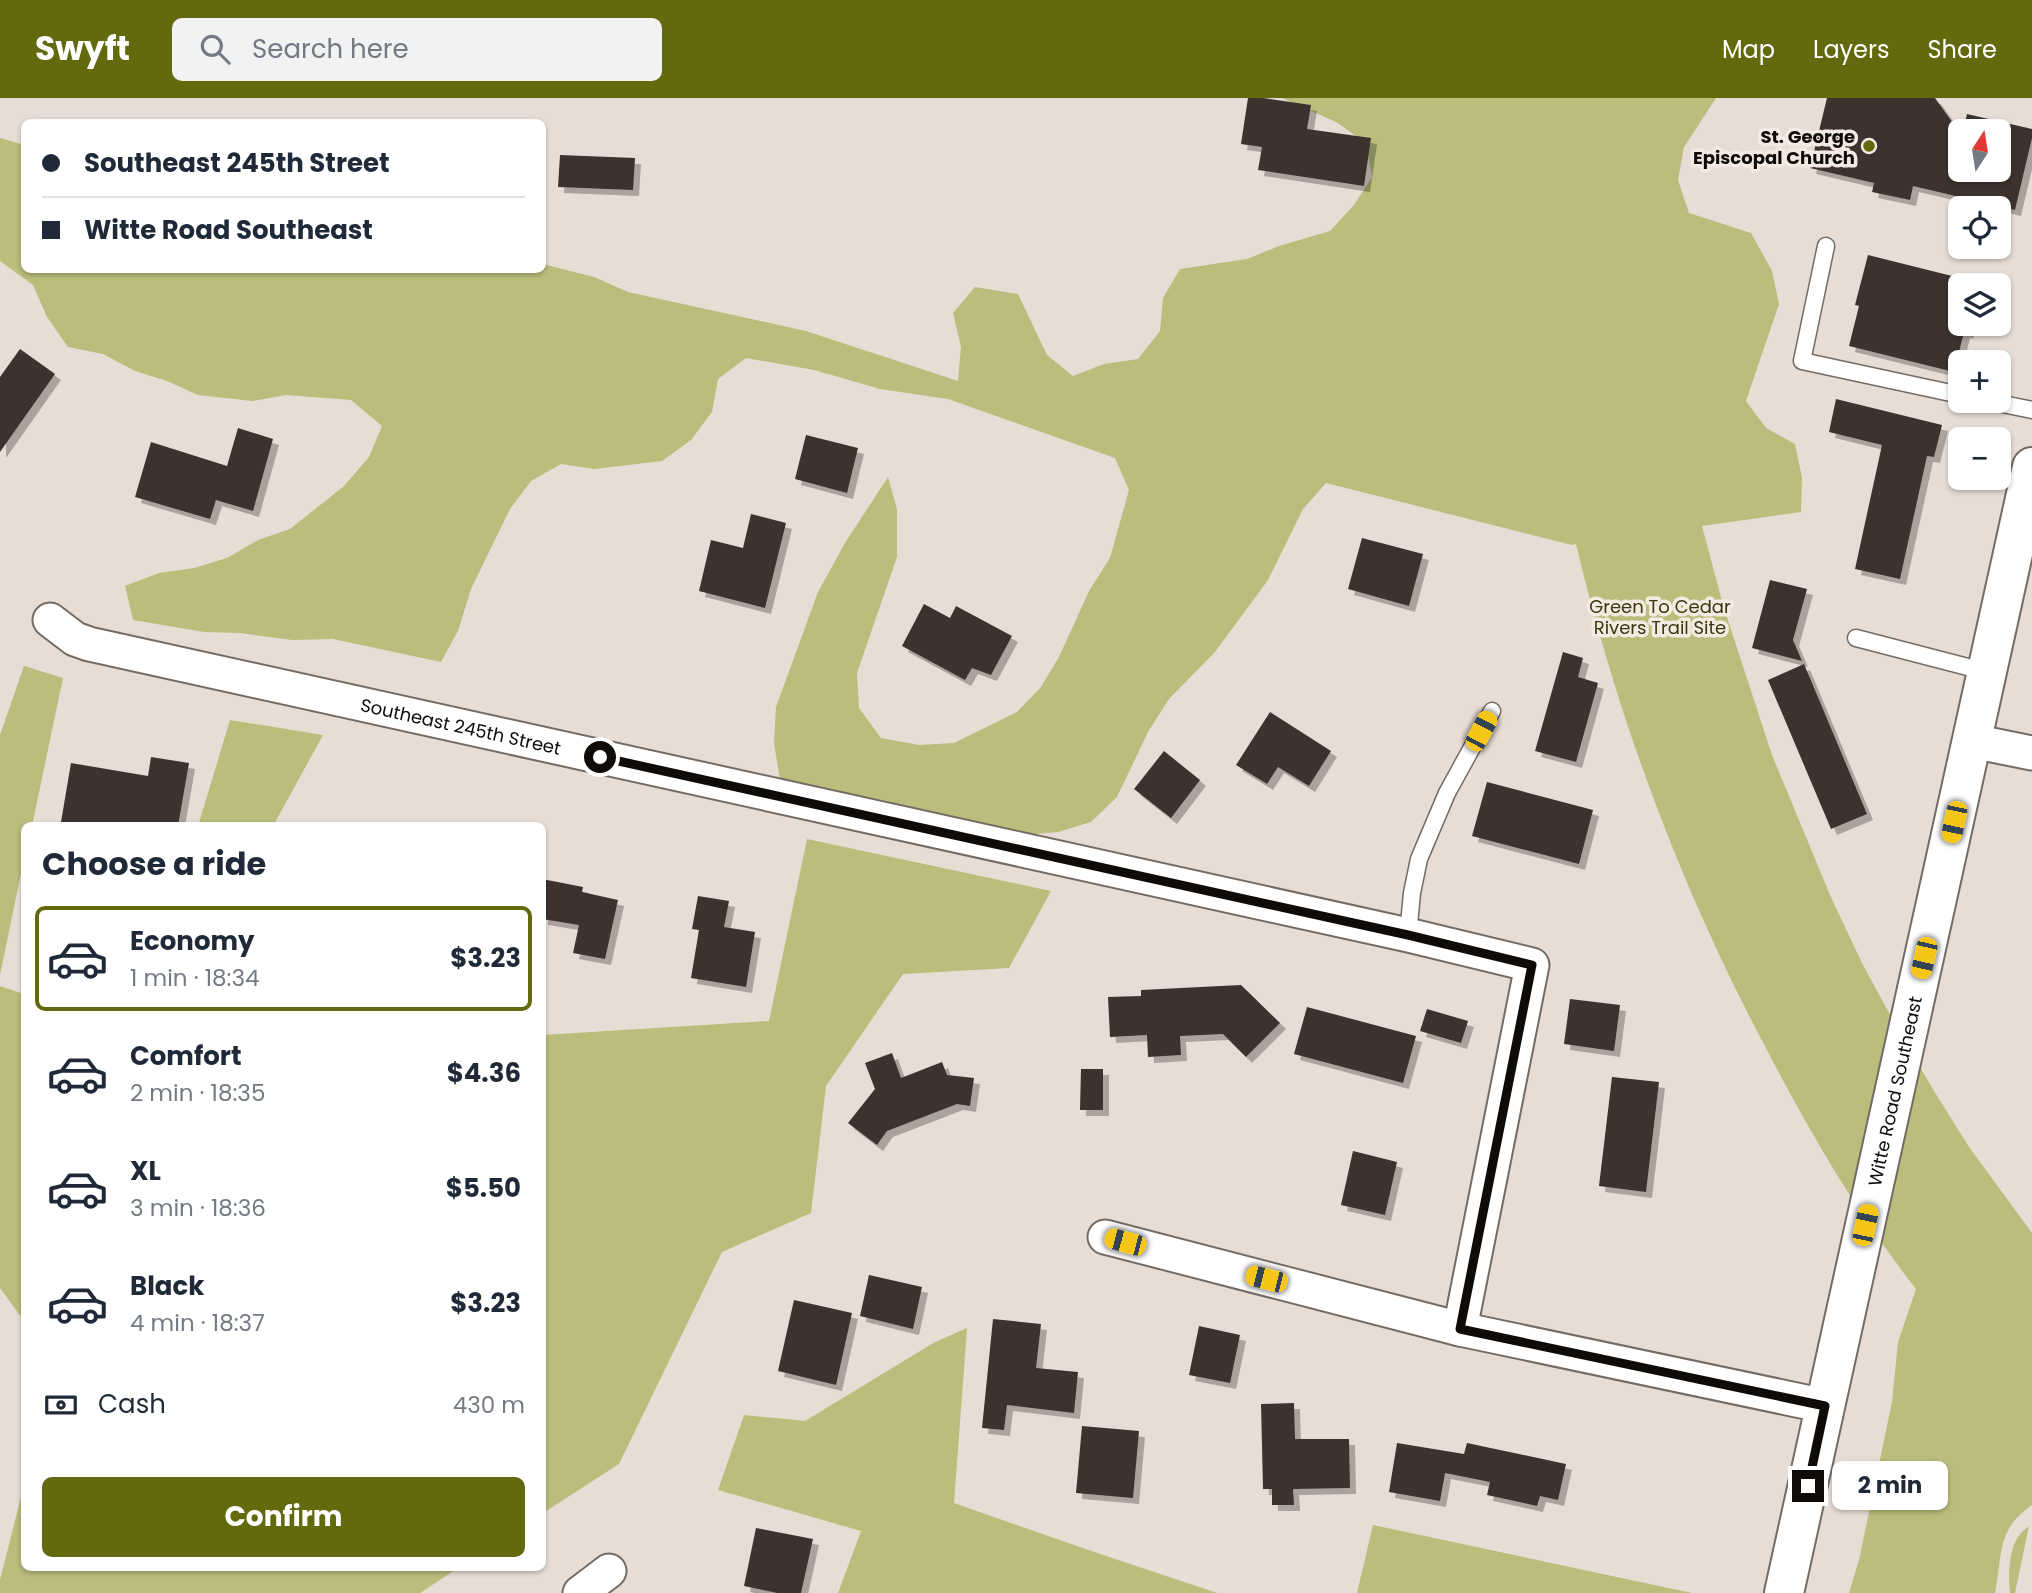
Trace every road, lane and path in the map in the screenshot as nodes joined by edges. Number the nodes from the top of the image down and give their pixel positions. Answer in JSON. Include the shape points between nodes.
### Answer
{"nodes":[{"id":1,"x":1826,"y":246,"type":"dead end"},
{"id":2,"x":1948,"y":392,"type":"edge"},
{"id":3,"x":2011,"y":406,"type":"edge"},
{"id":4,"x":2032,"y":410,"type":"edge"},
{"id":5,"x":2032,"y":467,"type":"edge"},
{"id":6,"x":50,"y":620,"type":"dead end"},
{"id":7,"x":1856,"y":638,"type":"dead end"},
{"id":8,"x":1987,"y":672,"type":"junction"},
{"id":9,"x":1492,"y":710,"type":"dead end"},
{"id":10,"x":1972,"y":741,"type":"junction"},
{"id":11,"x":2032,"y":753,"type":"edge"},
{"id":12,"x":1408,"y":935,"type":"junction"},
{"id":13,"x":1105,"y":1237,"type":"dead end"},
{"id":14,"x":1460,"y":1329,"type":"junction"},
{"id":15,"x":1825,"y":1406,"type":"junction"},
{"id":16,"x":609,"y":1571,"type":"dead end"},
{"id":17,"x":580,"y":1593,"type":"edge"},
{"id":18,"x":1784,"y":1593,"type":"edge"}],
"edges":[{"from":1,"to":2,"type":"lane","via":[[1802,361]]},
{"from":3,"to":4,"type":"lane"},
{"from":5,"to":8,"type":"street","name":"Witte Road Southeast"},
{"from":6,"to":12,"type":"street","name":"Southeast 245th Street","via":[[89,644]]},
{"from":7,"to":8,"type":"lane"},
{"from":8,"to":10,"type":"street","name":"Witte Road Southeast"},
{"from":9,"to":12,"type":"lane","via":[[1447,793],[1419,859]]},
{"from":10,"to":11,"type":"street"},
{"from":10,"to":15,"type":"street","name":"Witte Road Southeast"},
{"from":12,"to":14,"type":"street","name":"Southeast 245th Street","via":[[1532,965]]},
{"from":13,"to":14,"type":"street"},
{"from":14,"to":15,"type":"street"},
{"from":15,"to":18,"type":"street","name":"Witte Road Southeast"},
{"from":16,"to":17,"type":"street"}]}
